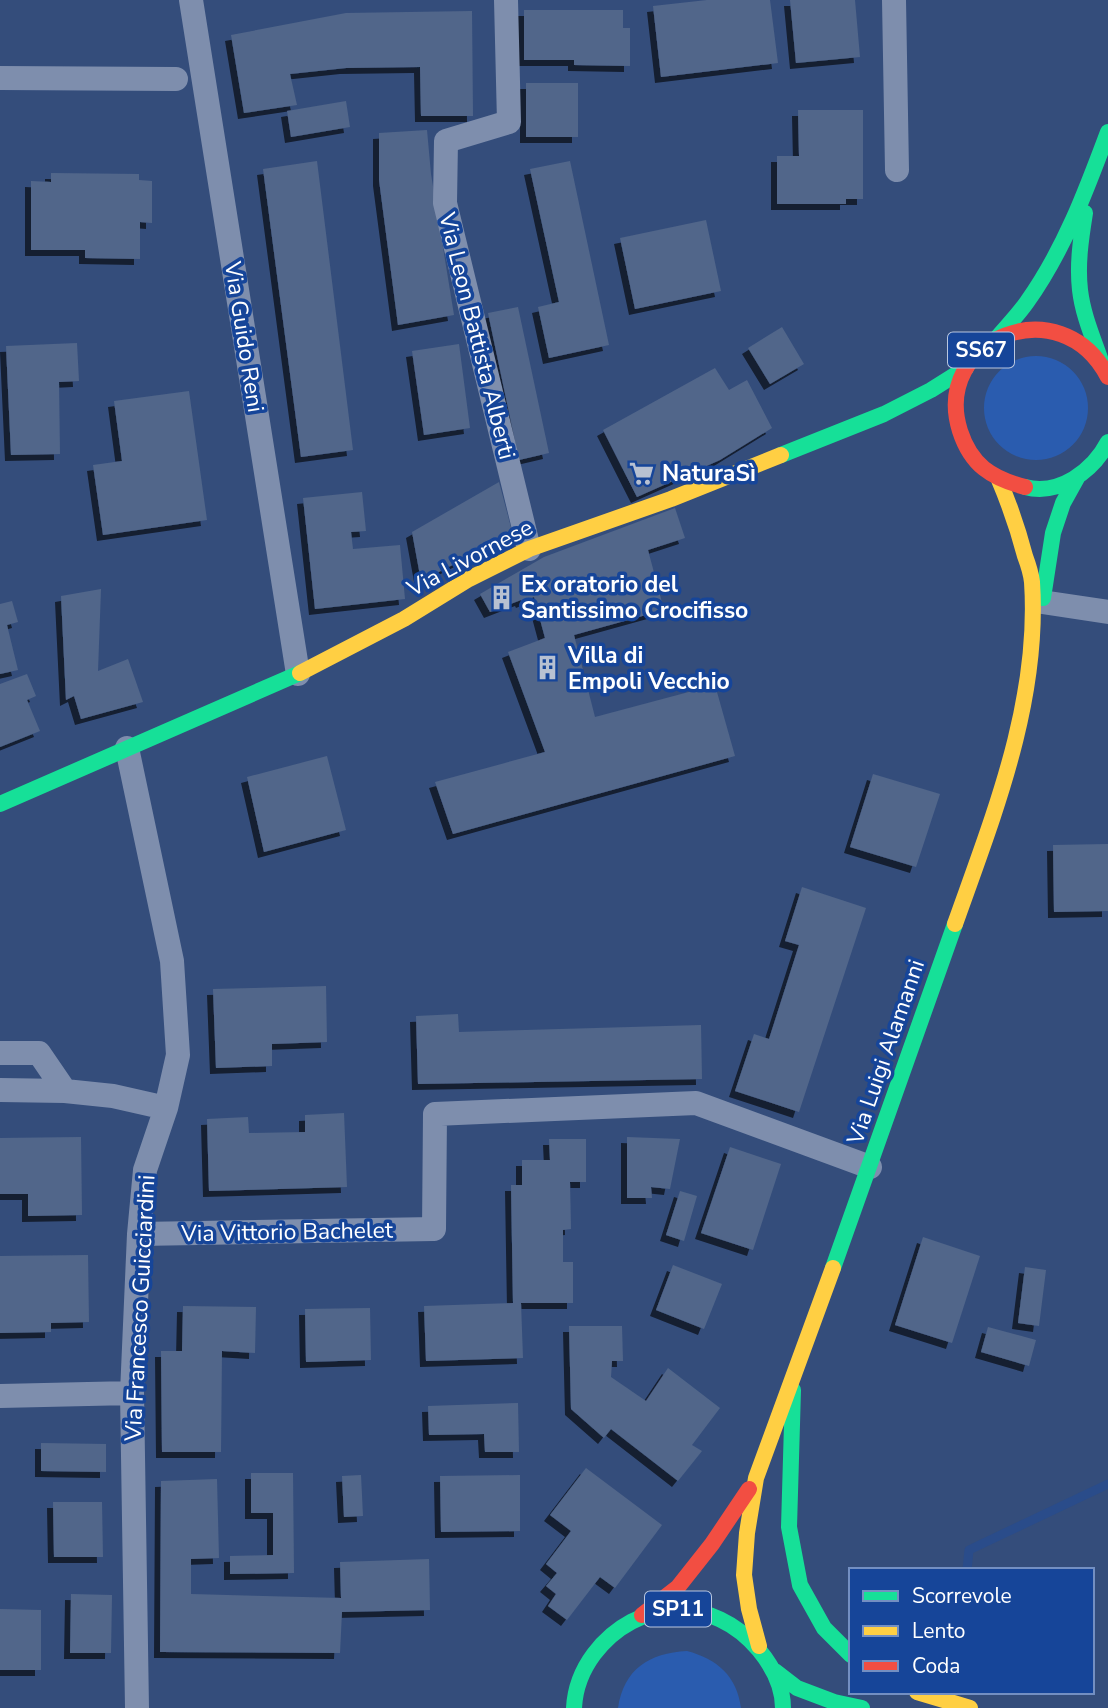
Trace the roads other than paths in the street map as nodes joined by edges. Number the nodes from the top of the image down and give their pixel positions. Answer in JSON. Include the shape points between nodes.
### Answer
{"nodes":[{"id":1,"x":191,"y":0,"type":"edge"},
{"id":2,"x":506,"y":0,"type":"edge"},
{"id":3,"x":894,"y":0,"type":"edge"},
{"id":4,"x":0,"y":78,"type":"edge"},
{"id":5,"x":176,"y":79,"type":"dead end"},
{"id":6,"x":1108,"y":132,"type":"edge"},
{"id":7,"x":897,"y":170,"type":"dead end"},
{"id":8,"x":1090,"y":183,"type":"junction"},
{"id":9,"x":996,"y":339,"type":"junction"},
{"id":10,"x":966,"y":368,"type":"junction"},
{"id":11,"x":1105,"y":371,"type":"edge"},
{"id":12,"x":1108,"y":442,"type":"edge"},
{"id":13,"x":1078,"y":476,"type":"junction"},
{"id":14,"x":999,"y":480,"type":"junction"},
{"id":15,"x":529,"y":549,"type":"junction"},
{"id":16,"x":1042,"y":602,"type":"junction"},
{"id":17,"x":1108,"y":612,"type":"edge"},
{"id":18,"x":1032,"y":633,"type":"junction"},
{"id":19,"x":298,"y":674,"type":"junction"},
{"id":20,"x":127,"y":748,"type":"junction"},
{"id":21,"x":0,"y":804,"type":"edge"},
{"id":22,"x":0,"y":1054,"type":"edge"},
{"id":23,"x":0,"y":1090,"type":"edge"},
{"id":24,"x":65,"y":1091,"type":"junction"},
{"id":25,"x":166,"y":1108,"type":"junction"},
{"id":26,"x":870,"y":1167,"type":"junction"},
{"id":27,"x":139,"y":1234,"type":"junction"},
{"id":28,"x":794,"y":1375,"type":"junction"},
{"id":29,"x":132,"y":1393,"type":"junction"},
{"id":30,"x":0,"y":1396,"type":"edge"},
{"id":31,"x":756,"y":1478,"type":"junction"},
{"id":32,"x":642,"y":1615,"type":"junction"},
{"id":33,"x":759,"y":1646,"type":"junction"},
{"id":34,"x":849,"y":1653,"type":"edge"},
{"id":35,"x":775,"y":1671,"type":"junction"},
{"id":36,"x":924,"y":1694,"type":"edge"},
{"id":37,"x":137,"y":1708,"type":"edge"},
{"id":38,"x":574,"y":1708,"type":"edge"},
{"id":39,"x":783,"y":1708,"type":"edge"},
{"id":40,"x":862,"y":1708,"type":"edge"},
{"id":41,"x":970,"y":1708,"type":"edge"}],
"edges":[{"from":1,"to":19,"type":"street","name":"Via Guido Reni"},
{"from":2,"to":15,"type":"street","name":"Via Leon Battista Alberti","via":[[509,122],[446,141],[445,203]]},
{"from":3,"to":7,"type":"street"},
{"from":4,"to":5,"type":"street"},
{"from":6,"to":8,"type":"main road","name":"Via Livornese","number":"SS67"},
{"from":8,"to":9,"type":"main road","name":"Via Livornese","number":"SS67","via":[[1041,281]]},
{"from":8,"to":11,"type":"main road","name":"Via Livornese","number":"SS67","via":[[1079,280]]},
{"from":9,"to":10,"type":"main road","name":"Via Livornese","number":"SS67"},
{"from":9,"to":11,"type":"main road","name":"Via Livornese","number":"SS67","via":[[1018,330],[1065,334],[1086,346]]},
{"from":10,"to":14,"type":"main road","name":"Via Livornese","number":"SS67","via":[[957,391],[956,417],[963,443],[978,464]]},
{"from":10,"to":15,"type":"main road","name":"Via Livornese","via":[[884,414],[827,438]]},
{"from":12,"to":13,"type":"main road","name":"Via Livornese","number":"SS67","via":[[1097,460]]},
{"from":13,"to":14,"type":"main road","name":"Via Livornese","number":"SS67","via":[[1039,489]]},
{"from":13,"to":16,"type":"main road","name":"Via Luigi Alamanni","via":[[1053,533]]},
{"from":14,"to":18,"type":"main road","name":"Via Luigi Alamanni","via":[[1032,579]]},
{"from":15,"to":19,"type":"main road","name":"Via Livornese"},
{"from":16,"to":17,"type":"street"},
{"from":16,"to":18,"type":"main road","name":"Via Luigi Alamanni"},
{"from":18,"to":26,"type":"main road","name":"Via Luigi Alamanni","via":[[1025,702],[1002,790]]},
{"from":19,"to":20,"type":"main road","name":"Via Livornese"},
{"from":20,"to":21,"type":"main road","name":"Via Livornese"},
{"from":20,"to":25,"type":"street","name":"Via Francesco Guicciardini","via":[[172,961],[178,1055]]},
{"from":22,"to":24,"type":"street","via":[[39,1053]]},
{"from":23,"to":24,"type":"street"},
{"from":24,"to":25,"type":"street"},
{"from":25,"to":27,"type":"street","name":"Via Francesco Guicciardini","via":[[145,1170]]},
{"from":26,"to":27,"type":"street","name":"Via Vittorio Bachelet","via":[[696,1103],[435,1114],[434,1229]]},
{"from":26,"to":28,"type":"main road","name":"Via Luigi Alamanni"},
{"from":27,"to":29,"type":"street","name":"Via Francesco Guicciardini"},
{"from":28,"to":31,"type":"main road","name":"Via Luigi Alamanni"},
{"from":28,"to":34,"type":"main road","via":[[789,1527],[800,1585],[824,1628]]},
{"from":29,"to":30,"type":"street"},
{"from":29,"to":37,"type":"street","name":"Via Francesco Guicciardini"},
{"from":31,"to":32,"type":"main road","name":"Via Luigi Alamanni","via":[[678,1587]]},
{"from":31,"to":33,"type":"main road","name":"Via Luigi Alamanni","via":[[744,1575]]},
{"from":32,"to":33,"type":"main road","number":"SP11","via":[[667,1609],[718,1616]]},
{"from":32,"to":38,"type":"main road","number":"SP11","via":[[616,1629],[595,1650],[580,1675]]},
{"from":33,"to":35,"type":"main road","number":"SP11"},
{"from":35,"to":39,"type":"main road","number":"SP11"},
{"from":35,"to":40,"type":"main road","number":"SP11","via":[[797,1688]]},
{"from":36,"to":41,"type":"main road"}]}
